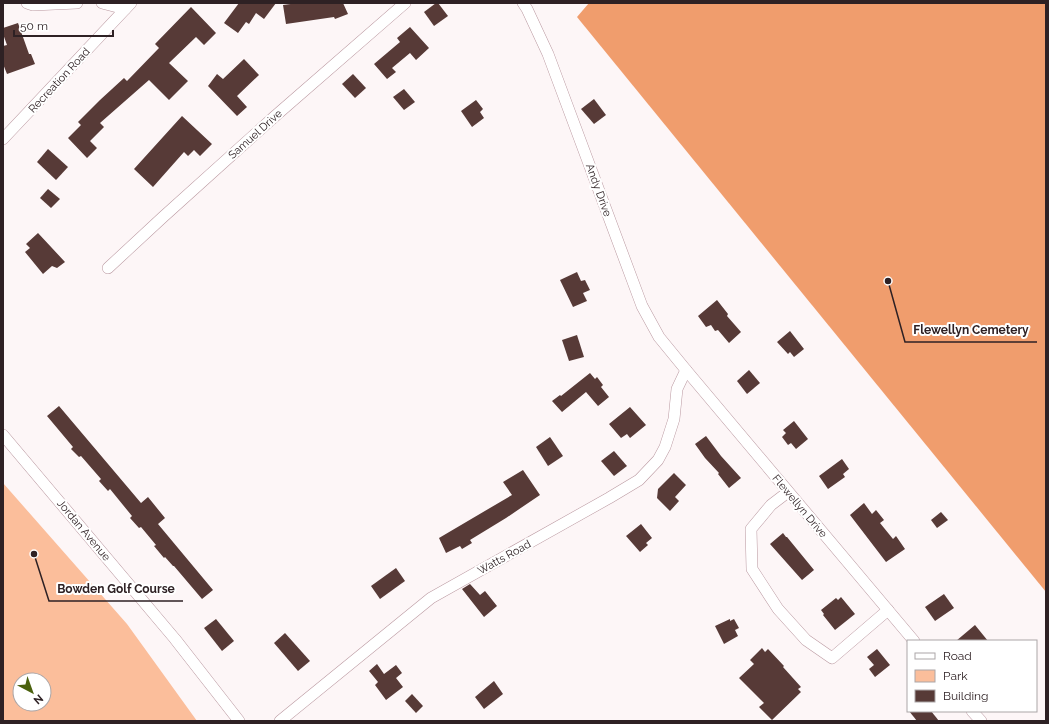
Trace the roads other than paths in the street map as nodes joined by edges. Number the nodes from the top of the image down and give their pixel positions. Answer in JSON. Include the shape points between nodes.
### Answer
{"nodes":[{"id":1,"x":27,"y":3,"type":"edge"},
{"id":2,"x":77,"y":3,"type":"edge"},
{"id":3,"x":102,"y":3,"type":"edge"},
{"id":4,"x":405,"y":3,"type":"edge"},
{"id":5,"x":523,"y":3,"type":"edge"},
{"id":6,"x":128,"y":6,"type":"edge"},
{"id":7,"x":3,"y":139,"type":"edge"},
{"id":8,"x":108,"y":268,"type":"dead end"},
{"id":9,"x":686,"y":370,"type":"junction"},
{"id":10,"x":3,"y":434,"type":"edge"},
{"id":11,"x":788,"y":492,"type":"junction"},
{"id":12,"x":888,"y":610,"type":"junction"},
{"id":13,"x":913,"y":640,"type":"edge"},
{"id":14,"x":973,"y":712,"type":"edge"},
{"id":15,"x":238,"y":721,"type":"edge"},
{"id":16,"x":280,"y":721,"type":"edge"},
{"id":17,"x":981,"y":721,"type":"edge"}],
"edges":[{"from":1,"to":2,"type":"street"},
{"from":3,"to":6,"type":"street"},
{"from":4,"to":8,"type":"street","name":"Samuel Drive","via":[[274,117]]},
{"from":5,"to":9,"type":"street","name":"Andy Drive","via":[[548,54],[642,306],[659,337]]},
{"from":6,"to":7,"type":"street","name":"Recreation Road"},
{"from":9,"to":11,"type":"street","name":"Flewellyn Drive"},
{"from":9,"to":16,"type":"street","name":"Watts Road","via":[[677,390],[674,419],[665,446],[658,460],[639,480],[431,598]]},
{"from":10,"to":15,"type":"street","name":"Jordan Avenue","via":[[175,639]]},
{"from":11,"to":12,"type":"street","name":"Flewellyn Drive"},
{"from":11,"to":12,"type":"street","via":[[771,505],[750,529],[752,569],[778,609],[806,640],[832,658]]},
{"from":12,"to":13,"type":"street","name":"Flewellyn Drive"},
{"from":14,"to":17,"type":"street"}]}
